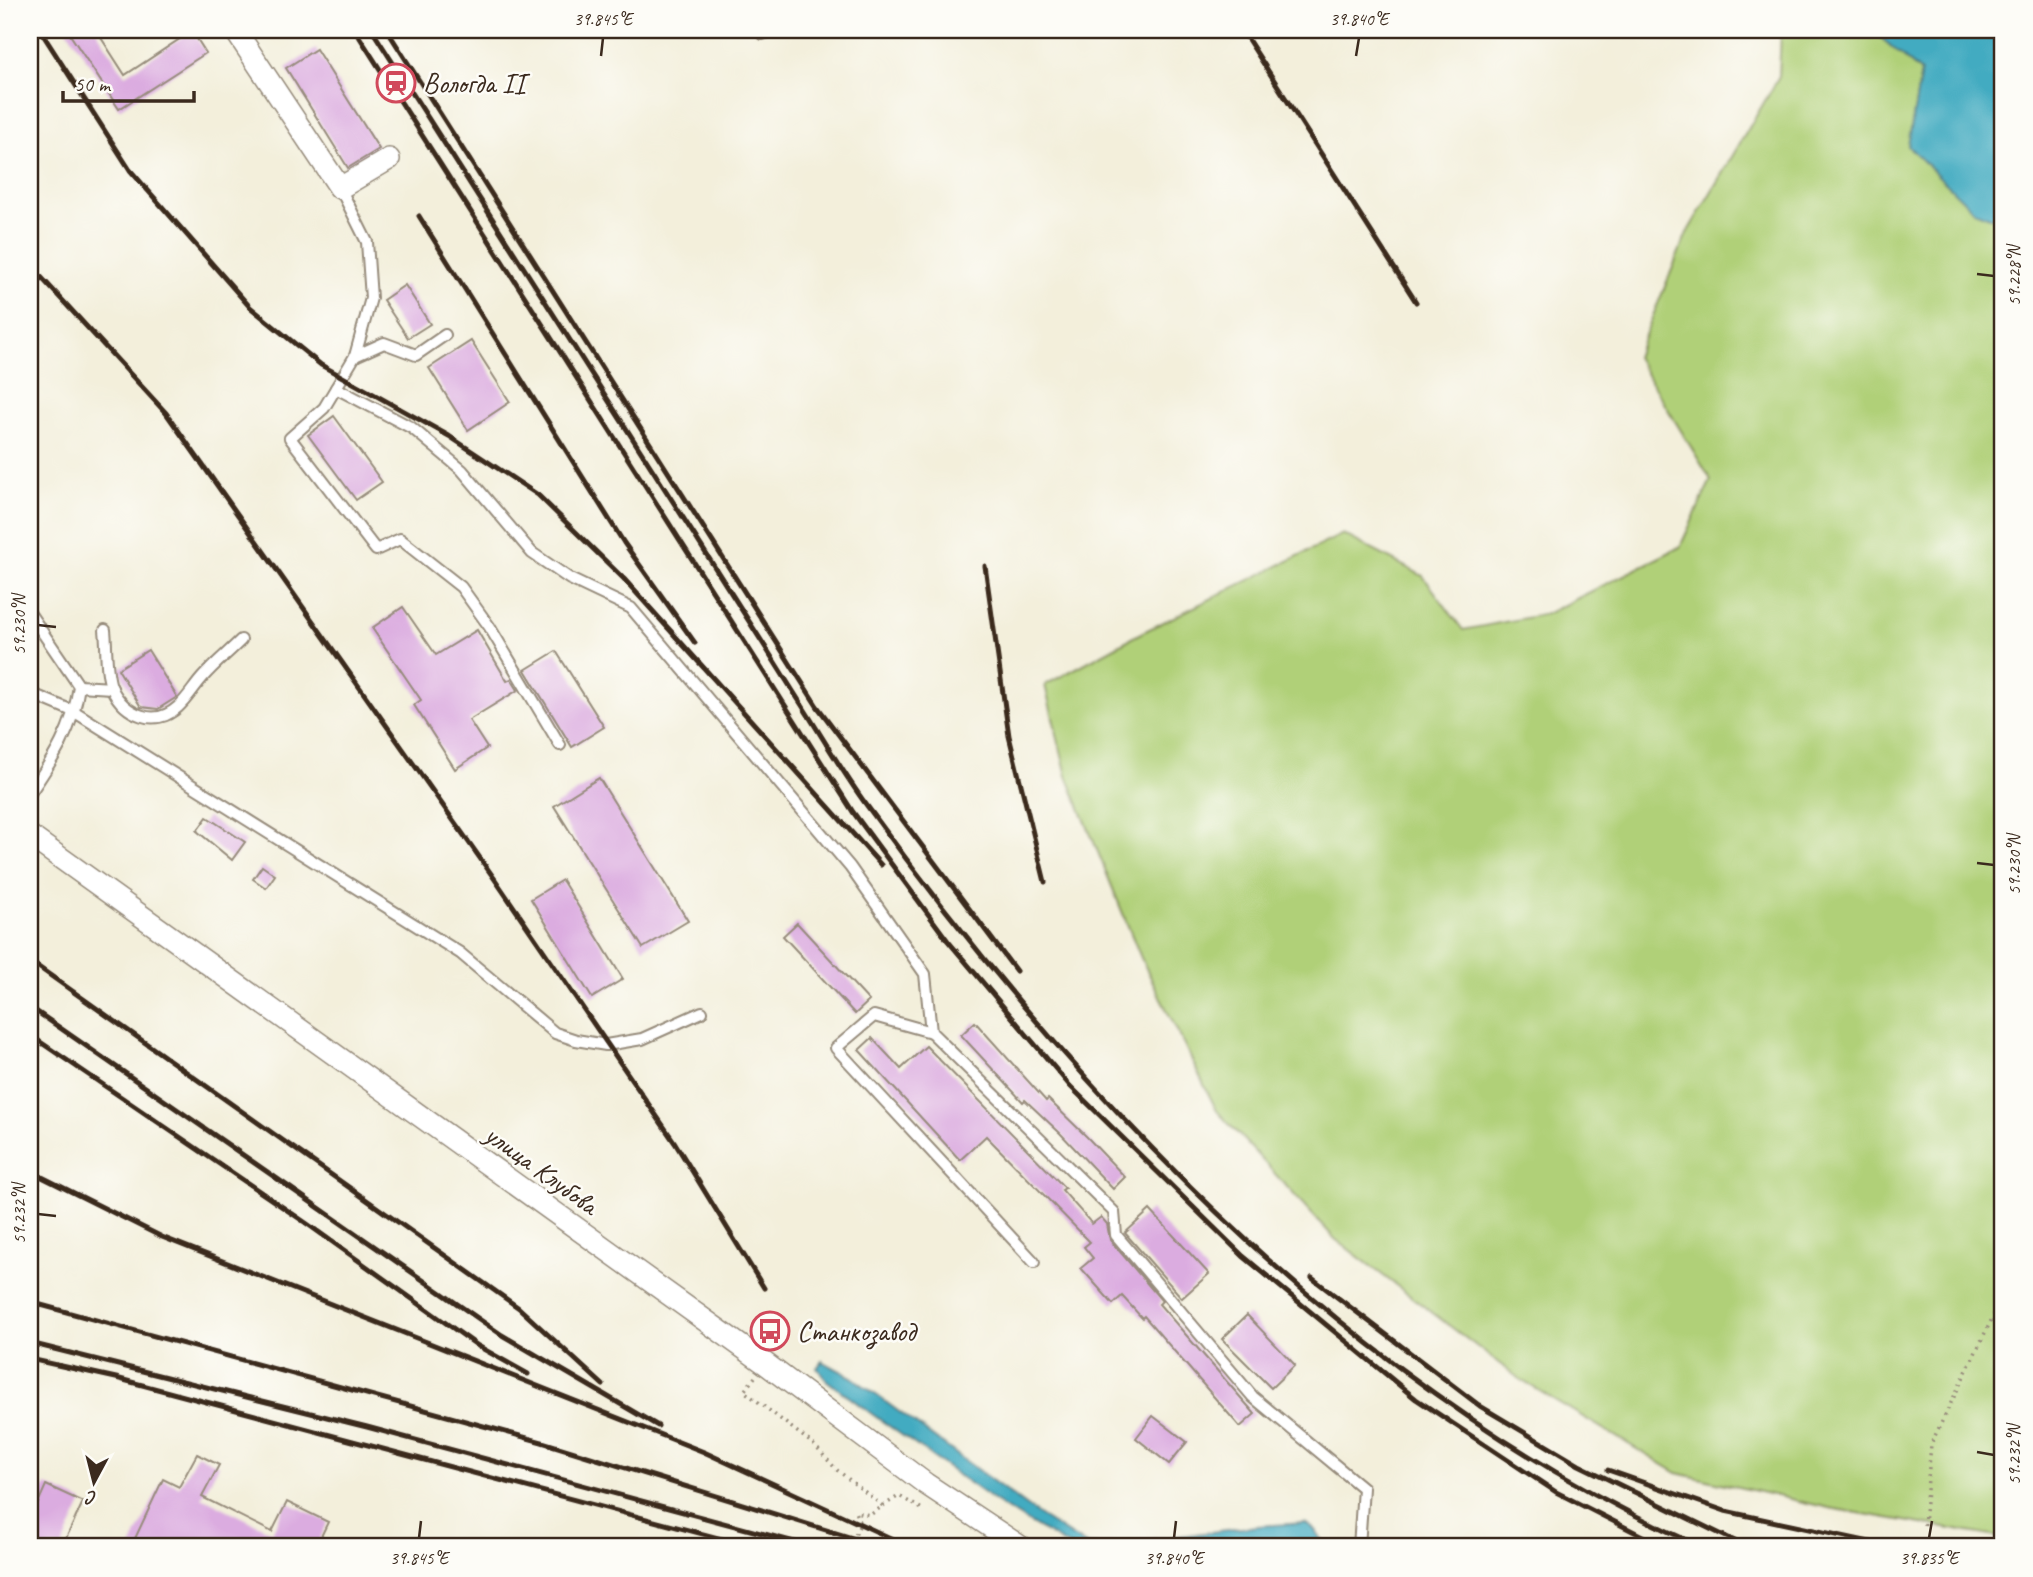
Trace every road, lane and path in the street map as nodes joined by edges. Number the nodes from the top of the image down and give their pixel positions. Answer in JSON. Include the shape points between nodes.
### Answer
{"nodes":[{"id":1,"x":235,"y":30,"type":"edge"},
{"id":2,"x":759,"y":30,"type":"edge"},
{"id":3,"x":775,"y":30,"type":"edge"},
{"id":4,"x":389,"y":159,"type":"dead end"},
{"id":5,"x":340,"y":188,"type":"junction"},
{"id":6,"x":445,"y":335,"type":"dead end"},
{"id":7,"x":355,"y":356,"type":"junction"},
{"id":8,"x":335,"y":388,"type":"junction"},
{"id":9,"x":30,"y":614,"type":"edge"},
{"id":10,"x":104,"y":630,"type":"dead end"},
{"id":11,"x":241,"y":640,"type":"dead end"},
{"id":12,"x":79,"y":686,"type":"junction"},
{"id":13,"x":112,"y":688,"type":"junction"},
{"id":14,"x":30,"y":693,"type":"edge"},
{"id":15,"x":75,"y":712,"type":"junction"},
{"id":16,"x":561,"y":745,"type":"dead end"},
{"id":17,"x":30,"y":793,"type":"edge"},
{"id":18,"x":30,"y":836,"type":"edge"},
{"id":19,"x":702,"y":1012,"type":"dead end"},
{"id":20,"x":931,"y":1032,"type":"junction"},
{"id":21,"x":1034,"y":1262,"type":"dead end"},
{"id":22,"x":2003,"y":1296,"type":"edge"},
{"id":23,"x":757,"y":1375,"type":"dead end"},
{"id":24,"x":883,"y":1506,"type":"junction"},
{"id":25,"x":922,"y":1509,"type":"dead end"},
{"id":26,"x":1924,"y":1525,"type":"dead end"},
{"id":27,"x":849,"y":1547,"type":"edge"},
{"id":28,"x":1021,"y":1547,"type":"edge"},
{"id":29,"x":1359,"y":1547,"type":"edge"}],
"edges":[{"from":1,"to":5,"type":"street"},
{"from":2,"to":3,"type":"lane","via":[[761,34]]},
{"from":4,"to":5,"type":"street"},
{"from":5,"to":7,"type":"lane","via":[[367,242],[371,298]]},
{"from":6,"to":7,"type":"lane","via":[[416,355],[384,343]]},
{"from":7,"to":8,"type":"lane"},
{"from":8,"to":16,"type":"lane","via":[[324,408],[290,438],[376,550],[400,539],[461,587]]},
{"from":8,"to":20,"type":"lane","via":[[412,428],[462,470],[532,553],[570,579],[631,608],[850,867],[925,974]]},
{"from":9,"to":12,"type":"lane"},
{"from":10,"to":13,"type":"lane"},
{"from":11,"to":13,"type":"lane","via":[[168,715],[142,718]]},
{"from":12,"to":13,"type":"lane"},
{"from":12,"to":15,"type":"lane"},
{"from":14,"to":15,"type":"lane"},
{"from":15,"to":17,"type":"lane","via":[[58,752]]},
{"from":15,"to":19,"type":"lane","via":[[460,953],[555,1033],[606,1045],[642,1038]]},
{"from":18,"to":28,"type":"street","name":"улица Клубова","via":[[926,1484]]},
{"from":20,"to":21,"type":"lane","via":[[874,1016],[836,1048]]},
{"from":20,"to":29,"type":"lane","via":[[1114,1212],[1116,1235],[1253,1397],[1363,1488]]},
{"from":22,"to":26,"type":"path","via":[[1931,1444]]},
{"from":23,"to":24,"type":"path","via":[[744,1391]]},
{"from":24,"to":25,"type":"path","via":[[900,1496]]},
{"from":24,"to":27,"type":"path","via":[[870,1515],[855,1512],[860,1524]]}]}
